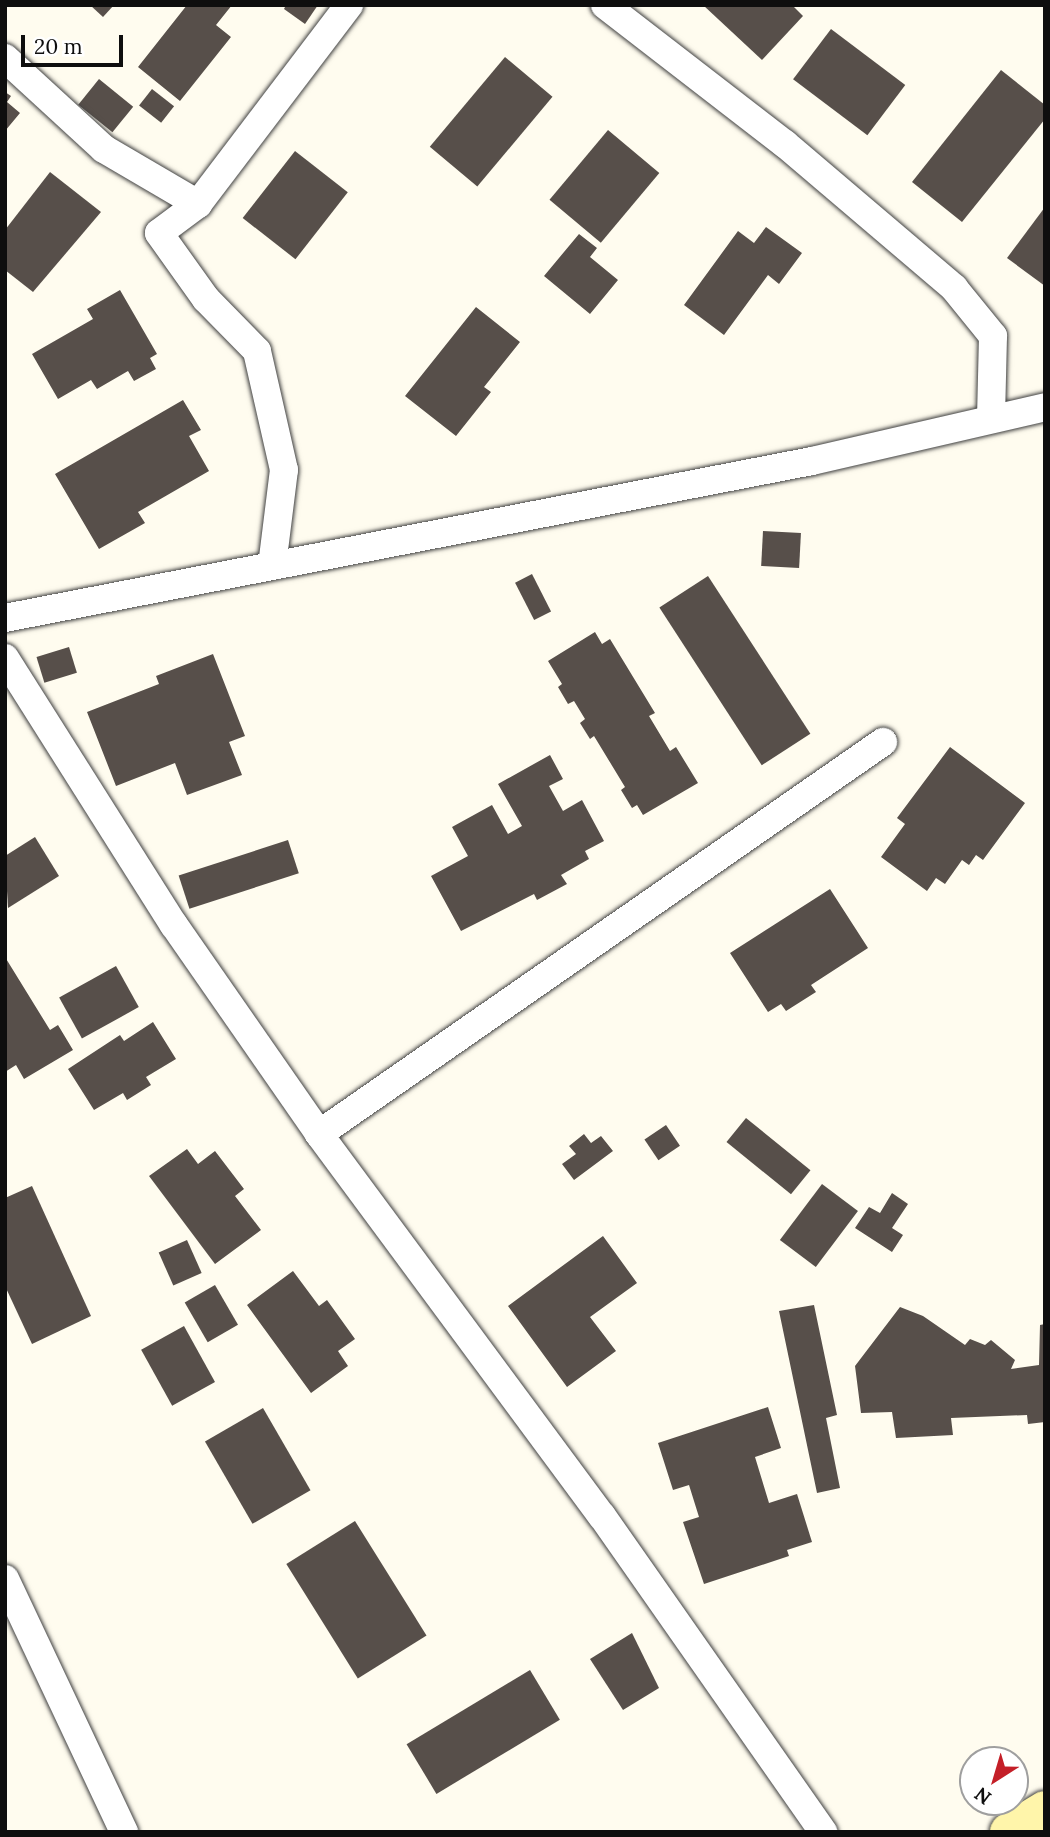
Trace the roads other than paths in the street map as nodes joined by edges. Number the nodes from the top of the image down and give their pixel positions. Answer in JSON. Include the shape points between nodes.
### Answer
{"nodes":[{"id":1,"x":349,"y":5,"type":"edge"},
{"id":2,"x":605,"y":5,"type":"edge"},
{"id":3,"x":5,"y":58,"type":"edge"},
{"id":4,"x":198,"y":204,"type":"junction"},
{"id":5,"x":1045,"y":407,"type":"edge"},
{"id":6,"x":991,"y":419,"type":"junction"},
{"id":7,"x":272,"y":566,"type":"junction"},
{"id":8,"x":5,"y":618,"type":"edge"},
{"id":9,"x":5,"y":658,"type":"edge"},
{"id":10,"x":883,"y":742,"type":"dead end"},
{"id":11,"x":319,"y":1134,"type":"junction"},
{"id":12,"x":5,"y":1579,"type":"edge"},
{"id":13,"x":1045,"y":1811,"type":"edge"},
{"id":14,"x":124,"y":1832,"type":"edge"},
{"id":15,"x":823,"y":1832,"type":"edge"},
{"id":16,"x":1009,"y":1832,"type":"edge"}],
"edges":[{"from":1,"to":4,"type":"street"},
{"from":2,"to":6,"type":"street","via":[[785,144],[954,288],[993,336]]},
{"from":3,"to":4,"type":"street","via":[[104,149]]},
{"from":4,"to":7,"type":"street","via":[[159,233],[206,299],[257,351],[284,470]]},
{"from":5,"to":6,"type":"street"},
{"from":6,"to":7,"type":"street","via":[[812,461]]},
{"from":7,"to":8,"type":"street"},
{"from":9,"to":11,"type":"street","via":[[174,925]]},
{"from":10,"to":11,"type":"street"},
{"from":11,"to":15,"type":"street","via":[[602,1516]]},
{"from":12,"to":14,"type":"street"},
{"from":13,"to":16,"type":"main road"}]}
